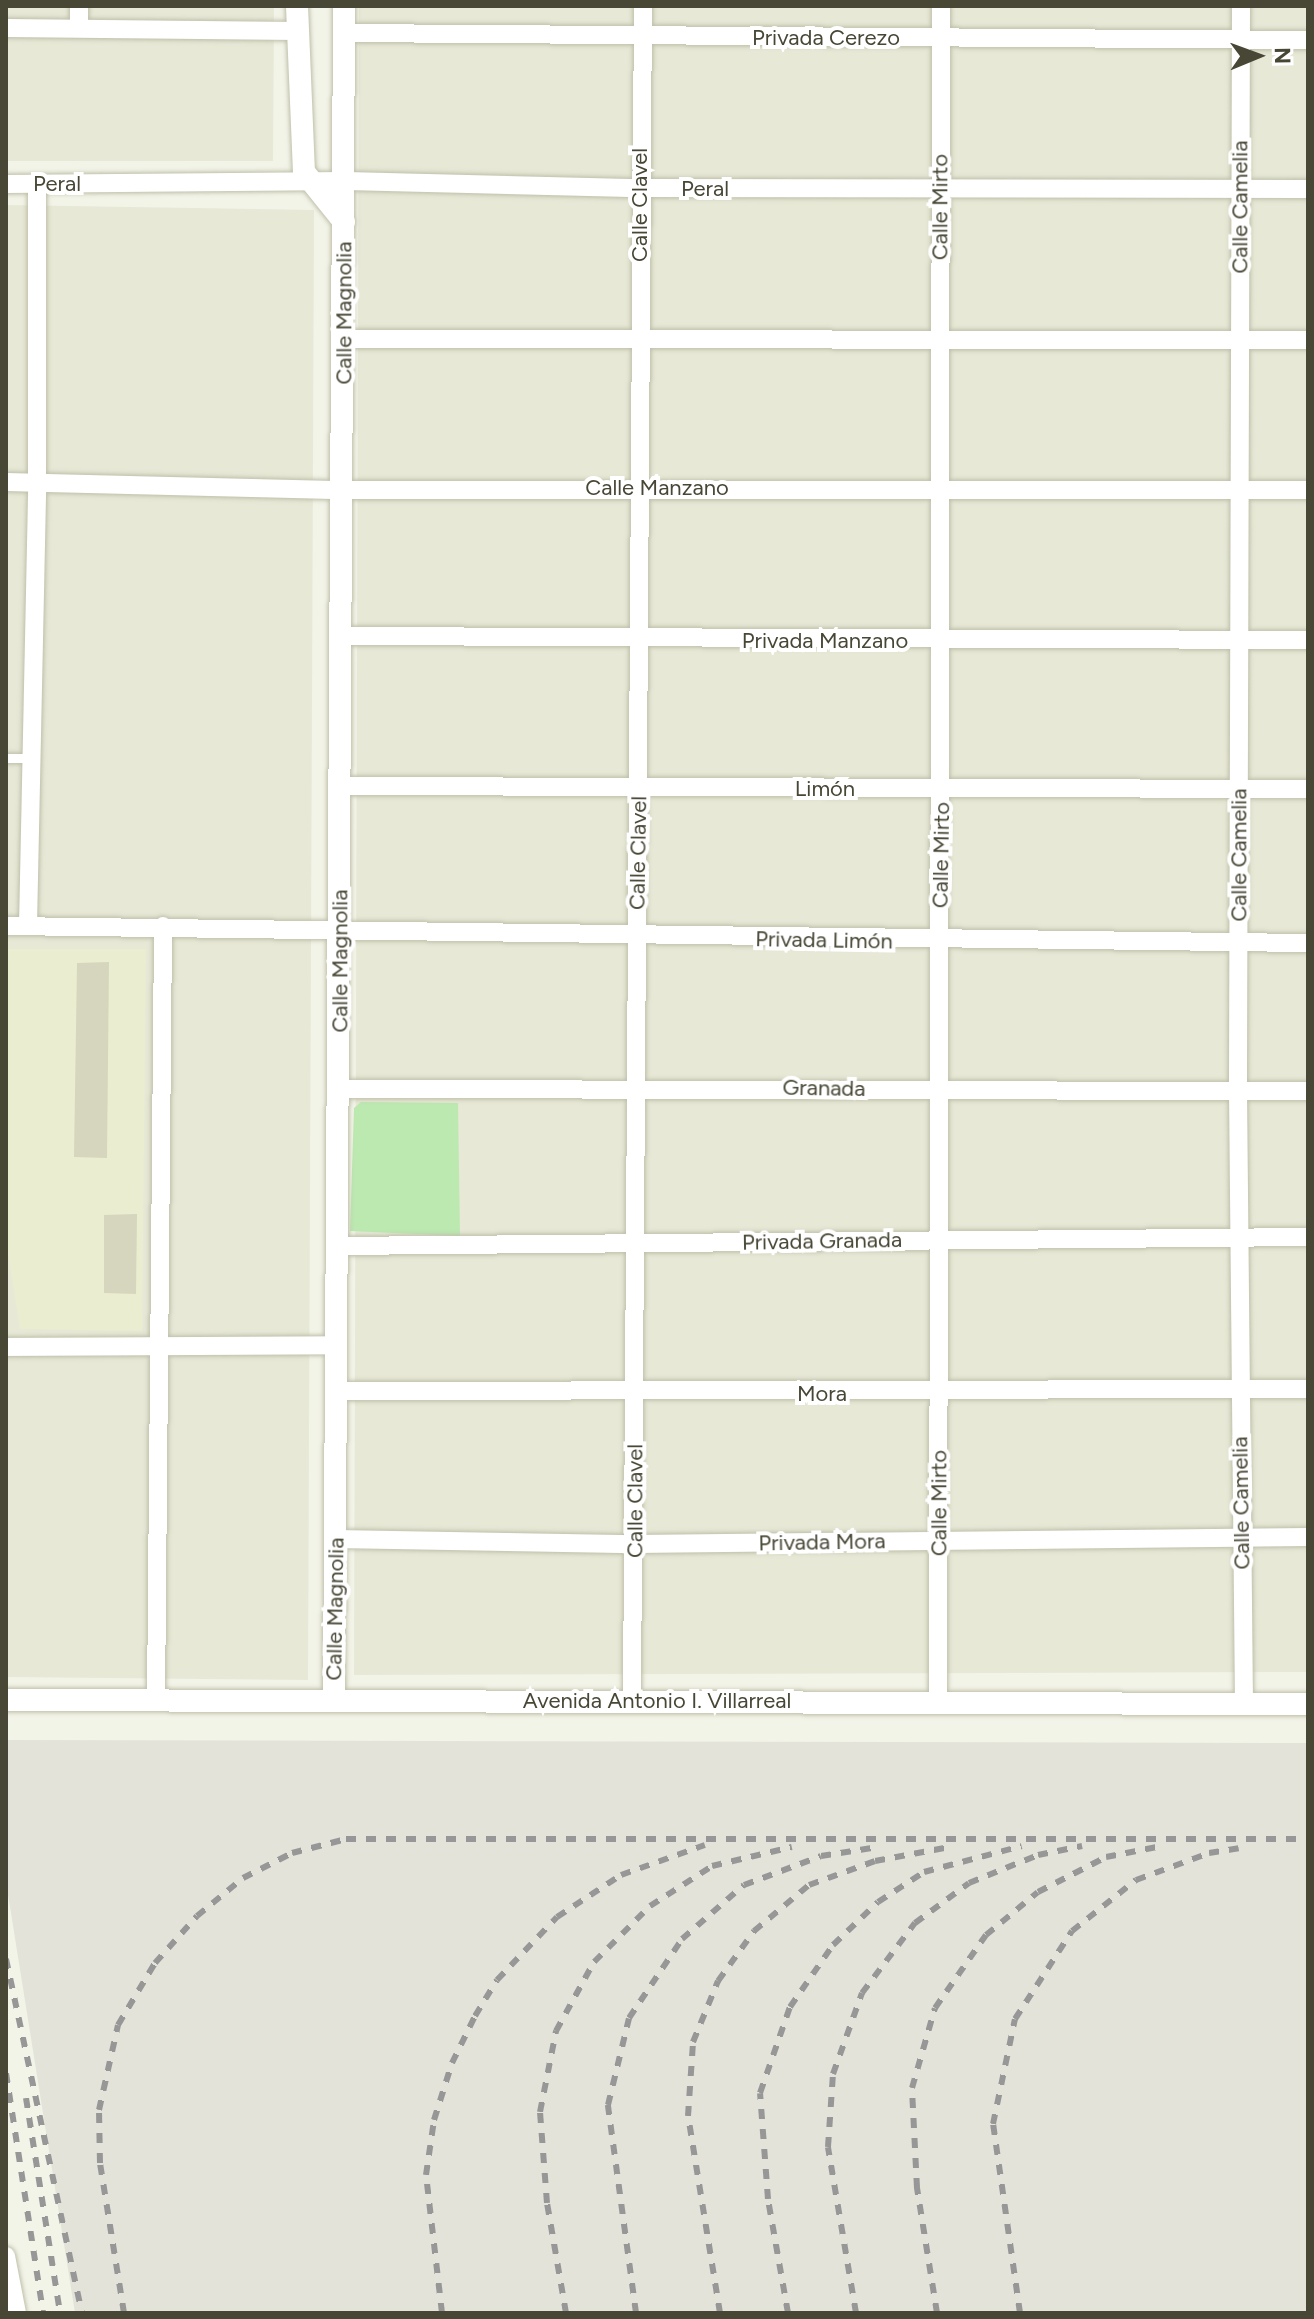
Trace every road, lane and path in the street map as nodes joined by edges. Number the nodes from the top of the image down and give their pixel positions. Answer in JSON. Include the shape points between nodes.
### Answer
{"nodes":[{"id":1,"x":79,"y":6,"type":"edge"},
{"id":2,"x":297,"y":6,"type":"edge"},
{"id":3,"x":344,"y":6,"type":"edge"},
{"id":4,"x":643,"y":6,"type":"edge"},
{"id":5,"x":941,"y":6,"type":"edge"},
{"id":6,"x":1241,"y":6,"type":"edge"},
{"id":7,"x":6,"y":28,"type":"edge"},
{"id":8,"x":79,"y":28,"type":"junction"},
{"id":9,"x":297,"y":31,"type":"junction"},
{"id":10,"x":344,"y":33,"type":"junction"},
{"id":11,"x":941,"y":37,"type":"junction"},
{"id":12,"x":643,"y":38,"type":"junction"},
{"id":13,"x":1308,"y":40,"type":"edge"},
{"id":14,"x":1241,"y":41,"type":"junction"},
{"id":15,"x":346,"y":181,"type":"junction"},
{"id":16,"x":309,"y":182,"type":"junction"},
{"id":17,"x":6,"y":184,"type":"edge"},
{"id":18,"x":37,"y":184,"type":"junction"},
{"id":19,"x":640,"y":188,"type":"junction"},
{"id":20,"x":940,"y":189,"type":"junction"},
{"id":21,"x":1239,"y":189,"type":"junction"},
{"id":22,"x":1308,"y":189,"type":"edge"},
{"id":23,"x":344,"y":222,"type":"junction"},
{"id":24,"x":345,"y":339,"type":"junction"},
{"id":25,"x":1241,"y":339,"type":"junction"},
{"id":26,"x":1308,"y":340,"type":"edge"},
{"id":27,"x":640,"y":341,"type":"junction"},
{"id":28,"x":940,"y":342,"type":"junction"},
{"id":29,"x":37,"y":481,"type":"junction"},
{"id":30,"x":6,"y":482,"type":"edge"},
{"id":31,"x":640,"y":488,"type":"junction"},
{"id":32,"x":344,"y":490,"type":"junction"},
{"id":33,"x":941,"y":490,"type":"junction"},
{"id":34,"x":1238,"y":490,"type":"junction"},
{"id":35,"x":1308,"y":490,"type":"edge"},
{"id":36,"x":342,"y":636,"type":"junction"},
{"id":37,"x":640,"y":640,"type":"junction"},
{"id":38,"x":1238,"y":640,"type":"junction"},
{"id":39,"x":1308,"y":640,"type":"edge"},
{"id":40,"x":940,"y":641,"type":"junction"},
{"id":41,"x":6,"y":758,"type":"edge"},
{"id":42,"x":30,"y":758,"type":"junction"},
{"id":43,"x":342,"y":786,"type":"junction"},
{"id":44,"x":639,"y":788,"type":"junction"},
{"id":45,"x":1239,"y":789,"type":"junction"},
{"id":46,"x":1308,"y":789,"type":"edge"},
{"id":47,"x":942,"y":790,"type":"junction"},
{"id":48,"x":6,"y":926,"type":"edge"},
{"id":49,"x":28,"y":926,"type":"junction"},
{"id":50,"x":163,"y":926,"type":"junction"},
{"id":51,"x":340,"y":933,"type":"junction"},
{"id":52,"x":637,"y":936,"type":"junction"},
{"id":53,"x":940,"y":942,"type":"junction"},
{"id":54,"x":1308,"y":943,"type":"edge"},
{"id":55,"x":1239,"y":944,"type":"junction"},
{"id":56,"x":635,"y":1086,"type":"junction"},
{"id":57,"x":339,"y":1089,"type":"junction"},
{"id":58,"x":941,"y":1090,"type":"junction"},
{"id":59,"x":1238,"y":1091,"type":"junction"},
{"id":60,"x":1308,"y":1091,"type":"edge"},
{"id":61,"x":1239,"y":1237,"type":"junction"},
{"id":62,"x":1308,"y":1237,"type":"edge"},
{"id":63,"x":940,"y":1240,"type":"junction"},
{"id":64,"x":636,"y":1243,"type":"junction"},
{"id":65,"x":336,"y":1246,"type":"junction"},
{"id":66,"x":335,"y":1345,"type":"junction"},
{"id":67,"x":6,"y":1347,"type":"edge"},
{"id":68,"x":157,"y":1347,"type":"junction"},
{"id":69,"x":1240,"y":1388,"type":"junction"},
{"id":70,"x":1308,"y":1389,"type":"edge"},
{"id":71,"x":336,"y":1391,"type":"junction"},
{"id":72,"x":635,"y":1394,"type":"junction"},
{"id":73,"x":939,"y":1394,"type":"junction"},
{"id":74,"x":1308,"y":1537,"type":"edge"},
{"id":75,"x":1242,"y":1538,"type":"junction"},
{"id":76,"x":336,"y":1539,"type":"junction"},
{"id":77,"x":939,"y":1540,"type":"junction"},
{"id":78,"x":635,"y":1544,"type":"junction"},
{"id":79,"x":6,"y":1700,"type":"edge"},
{"id":80,"x":334,"y":1700,"type":"junction"},
{"id":81,"x":632,"y":1700,"type":"junction"},
{"id":82,"x":156,"y":1702,"type":"junction"},
{"id":83,"x":938,"y":1704,"type":"junction"},
{"id":84,"x":1244,"y":1704,"type":"junction"},
{"id":85,"x":1308,"y":1704,"type":"edge"},
{"id":86,"x":6,"y":2256,"type":"edge"},
{"id":87,"x":17,"y":2313,"type":"edge"}],
"edges":[{"from":1,"to":8,"type":"street"},
{"from":2,"to":9,"type":"street","name":"Calle Magnolia"},
{"from":3,"to":10,"type":"street","name":"Calle Magnolia"},
{"from":4,"to":12,"type":"street","name":"Calle Clavel"},
{"from":5,"to":11,"type":"street","name":"Calle Mirto"},
{"from":6,"to":14,"type":"street","name":"Calle Camelia"},
{"from":7,"to":8,"type":"street"},
{"from":8,"to":9,"type":"street"},
{"from":9,"to":16,"type":"street","name":"Calle Magnolia","via":[[301,150]]},
{"from":10,"to":12,"type":"street","name":"Privada Cerezo"},
{"from":10,"to":15,"type":"street","name":"Calle Magnolia"},
{"from":11,"to":12,"type":"street","name":"Privada Cerezo"},
{"from":11,"to":14,"type":"street","name":"Privada Cerezo"},
{"from":11,"to":20,"type":"street","name":"Calle Mirto"},
{"from":12,"to":19,"type":"street","name":"Calle Clavel"},
{"from":13,"to":14,"type":"street","name":"Privada Cerezo"},
{"from":14,"to":21,"type":"street","name":"Calle Camelia"},
{"from":15,"to":16,"type":"street","name":"Peral"},
{"from":15,"to":19,"type":"street","name":"Peral"},
{"from":15,"to":23,"type":"street","name":"Calle Magnolia"},
{"from":16,"to":18,"type":"street","name":"Peral"},
{"from":16,"to":23,"type":"street","name":"Calle Magnolia"},
{"from":17,"to":18,"type":"street","name":"Peral"},
{"from":18,"to":29,"type":"street"},
{"from":19,"to":20,"type":"street","name":"Peral"},
{"from":19,"to":27,"type":"street","name":"Calle Clavel"},
{"from":20,"to":21,"type":"street","name":"Peral"},
{"from":20,"to":28,"type":"street","name":"Calle Mirto"},
{"from":21,"to":22,"type":"street","name":"Peral"},
{"from":21,"to":25,"type":"street","name":"Calle Camelia"},
{"from":23,"to":24,"type":"street","name":"Calle Magnolia"},
{"from":24,"to":27,"type":"street"},
{"from":24,"to":32,"type":"street","name":"Calle Magnolia"},
{"from":25,"to":26,"type":"street"},
{"from":25,"to":28,"type":"street"},
{"from":25,"to":34,"type":"street","name":"Calle Camelia"},
{"from":27,"to":28,"type":"street"},
{"from":27,"to":31,"type":"street","name":"Calle Clavel"},
{"from":28,"to":33,"type":"street","name":"Calle Mirto"},
{"from":29,"to":30,"type":"street","name":"Calle Manzano"},
{"from":29,"to":32,"type":"street","name":"Calle Manzano"},
{"from":29,"to":42,"type":"street"},
{"from":31,"to":32,"type":"street","name":"Calle Manzano"},
{"from":31,"to":33,"type":"street","name":"Calle Manzano"},
{"from":31,"to":37,"type":"street","name":"Calle Clavel"},
{"from":32,"to":36,"type":"street","name":"Calle Magnolia"},
{"from":33,"to":34,"type":"street","name":"Calle Manzano"},
{"from":33,"to":40,"type":"street","name":"Calle Mirto"},
{"from":34,"to":35,"type":"street","name":"Calle Manzano"},
{"from":34,"to":38,"type":"street","name":"Calle Camelia"},
{"from":36,"to":37,"type":"street","name":"Privada Manzano"},
{"from":36,"to":43,"type":"street","name":"Calle Magnolia"},
{"from":37,"to":40,"type":"street","name":"Privada Manzano"},
{"from":37,"to":44,"type":"street","name":"Calle Clavel"},
{"from":38,"to":39,"type":"street","name":"Privada Manzano"},
{"from":38,"to":40,"type":"street","name":"Privada Manzano"},
{"from":38,"to":45,"type":"street","name":"Calle Camelia"},
{"from":40,"to":47,"type":"street","name":"Calle Mirto"},
{"from":41,"to":42,"type":"lane"},
{"from":42,"to":49,"type":"street"},
{"from":43,"to":44,"type":"street","name":"Limón"},
{"from":43,"to":51,"type":"street","name":"Calle Magnolia"},
{"from":44,"to":47,"type":"street","name":"Limón"},
{"from":44,"to":52,"type":"street","name":"Calle Clavel"},
{"from":45,"to":46,"type":"street","name":"Limón"},
{"from":45,"to":47,"type":"street","name":"Limón"},
{"from":45,"to":55,"type":"street","name":"Calle Camelia"},
{"from":47,"to":53,"type":"street","name":"Calle Mirto"},
{"from":48,"to":49,"type":"street","name":"Privada Limón"},
{"from":49,"to":50,"type":"street","name":"Privada Limón"},
{"from":50,"to":51,"type":"street","name":"Privada Limón"},
{"from":50,"to":68,"type":"street"},
{"from":51,"to":52,"type":"street","name":"Privada Limón"},
{"from":51,"to":57,"type":"street","name":"Calle Magnolia"},
{"from":52,"to":53,"type":"street","name":"Privada Limón"},
{"from":52,"to":56,"type":"street","name":"Calle Clavel"},
{"from":53,"to":55,"type":"street","name":"Privada Limón"},
{"from":53,"to":58,"type":"street","name":"Calle Mirto"},
{"from":54,"to":55,"type":"street","name":"Privada Limón"},
{"from":55,"to":59,"type":"street","name":"Calle Camelia"},
{"from":56,"to":57,"type":"street","name":"Granada"},
{"from":56,"to":58,"type":"street","name":"Granada"},
{"from":56,"to":64,"type":"street","name":"Calle Clavel"},
{"from":57,"to":65,"type":"street","name":"Calle Magnolia"},
{"from":58,"to":59,"type":"street","name":"Granada"},
{"from":58,"to":63,"type":"street","name":"Calle Mirto"},
{"from":59,"to":60,"type":"street","name":"Granada"},
{"from":59,"to":61,"type":"street","name":"Calle Camelia"},
{"from":61,"to":62,"type":"street","name":"Privada Granada"},
{"from":61,"to":63,"type":"street","name":"Privada Granada"},
{"from":61,"to":69,"type":"street","name":"Calle Camelia"},
{"from":63,"to":64,"type":"street","name":"Privada Granada"},
{"from":63,"to":73,"type":"street","name":"Calle Mirto"},
{"from":64,"to":65,"type":"street","name":"Privada Granada"},
{"from":64,"to":72,"type":"street","name":"Calle Clavel"},
{"from":65,"to":66,"type":"street","name":"Calle Magnolia"},
{"from":66,"to":68,"type":"street"},
{"from":66,"to":71,"type":"street","name":"Calle Magnolia"},
{"from":67,"to":68,"type":"street"},
{"from":68,"to":82,"type":"street"},
{"from":69,"to":70,"type":"street","name":"Mora"},
{"from":69,"to":73,"type":"street","name":"Mora"},
{"from":69,"to":75,"type":"street","name":"Calle Camelia"},
{"from":71,"to":72,"type":"street","name":"Mora"},
{"from":71,"to":76,"type":"street","name":"Calle Magnolia"},
{"from":72,"to":73,"type":"street","name":"Mora"},
{"from":72,"to":78,"type":"street","name":"Calle Clavel"},
{"from":73,"to":77,"type":"street","name":"Calle Mirto"},
{"from":74,"to":75,"type":"street","name":"Privada Mora"},
{"from":75,"to":77,"type":"street","name":"Privada Mora"},
{"from":75,"to":84,"type":"street","name":"Calle Camelia"},
{"from":76,"to":78,"type":"street","name":"Privada Mora"},
{"from":76,"to":80,"type":"street","name":"Calle Magnolia"},
{"from":77,"to":78,"type":"street","name":"Privada Mora"},
{"from":77,"to":83,"type":"street","name":"Calle Mirto"},
{"from":78,"to":81,"type":"street","name":"Calle Clavel"},
{"from":79,"to":82,"type":"street","name":"Avenida Antonio I. Villarreal"},
{"from":80,"to":81,"type":"street","name":"Avenida Antonio I. Villarreal"},
{"from":80,"to":82,"type":"street","name":"Avenida Antonio I. Villarreal"},
{"from":81,"to":83,"type":"street","name":"Avenida Antonio I. Villarreal"},
{"from":83,"to":84,"type":"street","name":"Avenida Antonio I. Villarreal"},
{"from":84,"to":85,"type":"street","name":"Avenida Antonio I. Villarreal"},
{"from":86,"to":87,"type":"street"}]}
